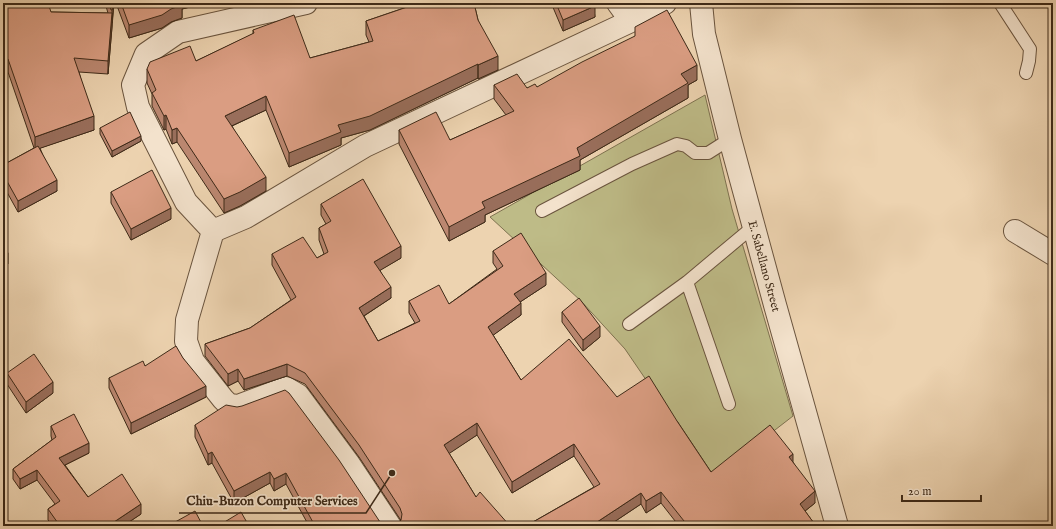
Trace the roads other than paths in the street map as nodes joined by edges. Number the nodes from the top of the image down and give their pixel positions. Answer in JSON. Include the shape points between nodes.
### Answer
{"nodes":[{"id":1,"x":306,"y":3,"type":"edge"},
{"id":2,"x":618,"y":3,"type":"edge"},
{"id":3,"x":665,"y":3,"type":"edge"},
{"id":4,"x":702,"y":3,"type":"edge"},
{"id":5,"x":1000,"y":3,"type":"edge"},
{"id":6,"x":631,"y":21,"type":"junction"},
{"id":7,"x":1026,"y":73,"type":"dead end"},
{"id":8,"x":730,"y":139,"type":"junction"},
{"id":9,"x":542,"y":211,"type":"dead end"},
{"id":10,"x":754,"y":226,"type":"junction"},
{"id":11,"x":212,"y":231,"type":"junction"},
{"id":12,"x":1015,"y":231,"type":"dead end"},
{"id":13,"x":1053,"y":254,"type":"edge"},
{"id":14,"x":688,"y":282,"type":"junction"},
{"id":15,"x":629,"y":324,"type":"dead end"},
{"id":16,"x":729,"y":404,"type":"dead end"},
{"id":17,"x":390,"y":526,"type":"edge"},
{"id":18,"x":837,"y":526,"type":"edge"}],
"edges":[{"from":1,"to":11,"type":"street","via":[[178,32],[146,54],[133,85],[138,107],[186,202]]},
{"from":2,"to":6,"type":"street"},
{"from":3,"to":6,"type":"street"},
{"from":4,"to":8,"type":"street","name":"E. Sabellano Street","via":[[704,34]]},
{"from":5,"to":7,"type":"lane","via":[[1030,49]]},
{"from":6,"to":11,"type":"street","via":[[365,146],[246,217]]},
{"from":8,"to":9,"type":"lane","via":[[708,153],[695,153],[686,146],[677,144],[632,164]]},
{"from":8,"to":10,"type":"street","name":"E. Sabellano Street"},
{"from":10,"to":14,"type":"lane"},
{"from":10,"to":18,"type":"street","name":"E. Sabellano Street"},
{"from":11,"to":17,"type":"street","via":[[187,320],[186,341],[194,362],[229,405],[238,406],[286,388],[298,395],[349,464]]},
{"from":12,"to":13,"type":"street"},
{"from":14,"to":15,"type":"lane"},
{"from":14,"to":16,"type":"lane"}]}
